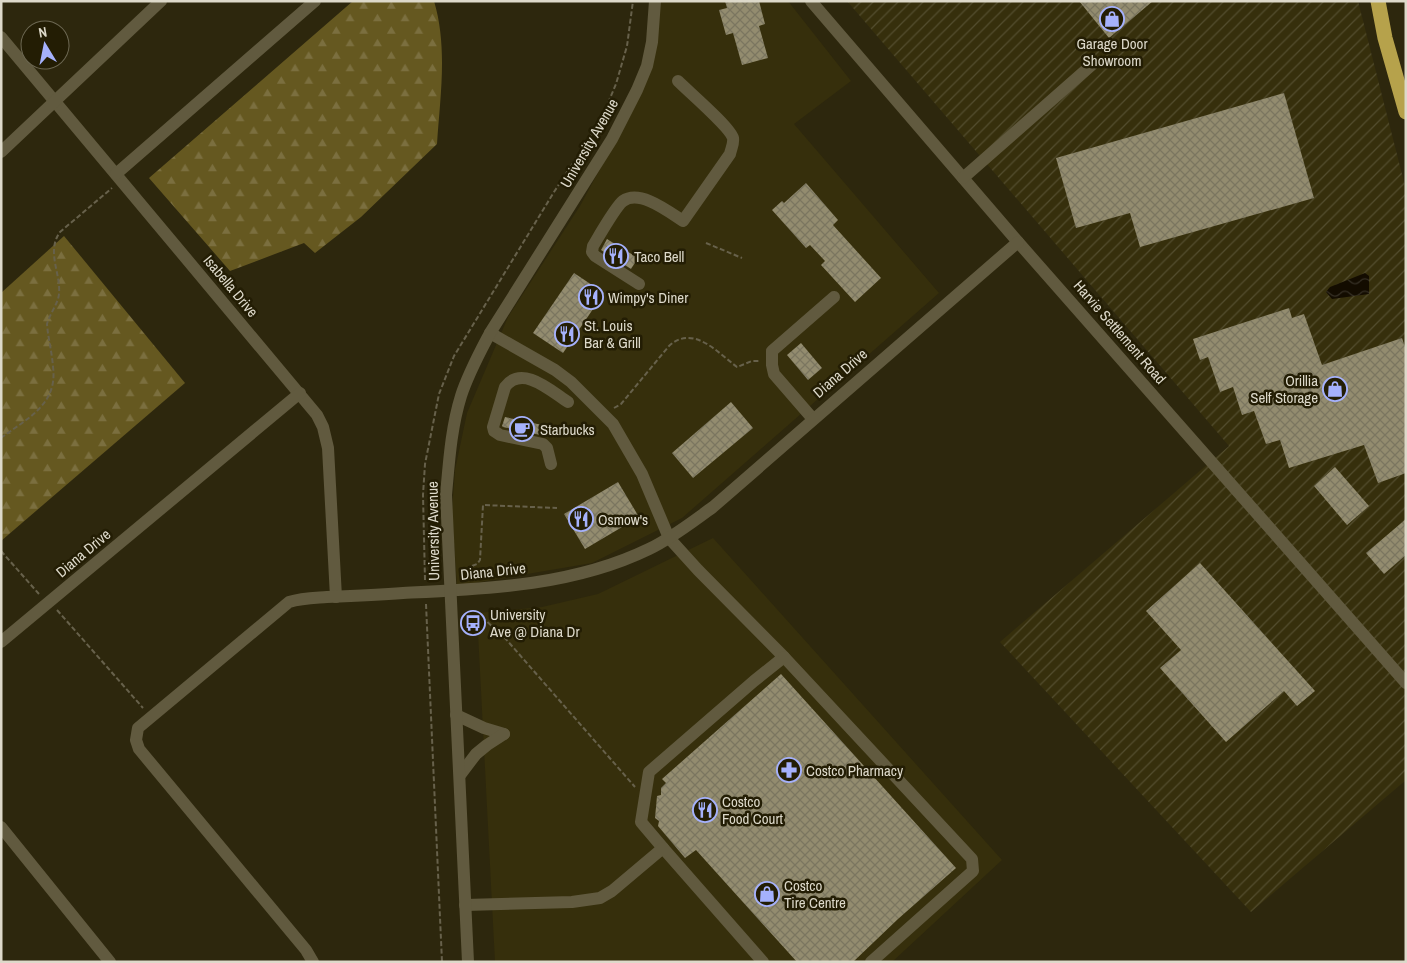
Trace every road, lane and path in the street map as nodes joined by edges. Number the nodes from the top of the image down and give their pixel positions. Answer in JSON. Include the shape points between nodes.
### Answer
{"nodes":[{"id":1,"x":160,"y":1,"type":"edge"},
{"id":2,"x":315,"y":1,"type":"edge"},
{"id":3,"x":633,"y":1,"type":"edge"},
{"id":4,"x":655,"y":1,"type":"edge"},
{"id":5,"x":811,"y":1,"type":"edge"},
{"id":6,"x":1378,"y":1,"type":"edge"},
{"id":7,"x":1,"y":37,"type":"edge"},
{"id":8,"x":1095,"y":62,"type":"dead end"},
{"id":9,"x":678,"y":82,"type":"dead end"},
{"id":10,"x":55,"y":101,"type":"junction"},
{"id":11,"x":1406,"y":112,"type":"edge"},
{"id":12,"x":1,"y":152,"type":"edge"},
{"id":13,"x":119,"y":177,"type":"junction"},
{"id":14,"x":963,"y":178,"type":"junction"},
{"id":15,"x":1018,"y":242,"type":"junction"},
{"id":16,"x":706,"y":243,"type":"dead end"},
{"id":17,"x":742,"y":258,"type":"dead end"},
{"id":18,"x":639,"y":284,"type":"dead end"},
{"id":19,"x":834,"y":297,"type":"dead end"},
{"id":20,"x":490,"y":333,"type":"junction"},
{"id":21,"x":772,"y":362,"type":"junction"},
{"id":22,"x":300,"y":393,"type":"junction"},
{"id":23,"x":568,"y":402,"type":"dead end"},
{"id":24,"x":604,"y":415,"type":"junction"},
{"id":25,"x":813,"y":419,"type":"junction"},
{"id":26,"x":1,"y":438,"type":"edge"},
{"id":27,"x":551,"y":464,"type":"dead end"},
{"id":28,"x":557,"y":508,"type":"dead end"},
{"id":29,"x":669,"y":538,"type":"junction"},
{"id":30,"x":1,"y":552,"type":"edge"},
{"id":31,"x":472,"y":566,"type":"dead end"},
{"id":32,"x":450,"y":591,"type":"junction"},
{"id":33,"x":425,"y":592,"type":"junction"},
{"id":34,"x":336,"y":597,"type":"junction"},
{"id":35,"x":50,"y":602,"type":"junction"},
{"id":36,"x":474,"y":618,"type":"dead end"},
{"id":37,"x":1,"y":642,"type":"edge"},
{"id":38,"x":784,"y":657,"type":"junction"},
{"id":39,"x":1406,"y":683,"type":"edge"},
{"id":40,"x":456,"y":715,"type":"junction"},
{"id":41,"x":151,"y":718,"type":"junction"},
{"id":42,"x":460,"y":775,"type":"junction"},
{"id":43,"x":647,"y":790,"type":"junction"},
{"id":44,"x":1,"y":827,"type":"edge"},
{"id":45,"x":663,"y":848,"type":"junction"},
{"id":46,"x":465,"y":905,"type":"junction"},
{"id":47,"x":110,"y":962,"type":"edge"},
{"id":48,"x":313,"y":962,"type":"edge"},
{"id":49,"x":442,"y":962,"type":"edge"},
{"id":50,"x":468,"y":962,"type":"edge"},
{"id":51,"x":763,"y":962,"type":"edge"},
{"id":52,"x":871,"y":962,"type":"edge"}],
"edges":[{"from":1,"to":10,"type":"street"},
{"from":2,"to":13,"type":"street"},
{"from":3,"to":33,"type":"path","via":[[627,46],[600,122],[454,356],[439,394],[425,464]]},
{"from":4,"to":20,"type":"street","name":"University Avenue","via":[[652,42],[637,90],[612,139]]},
{"from":5,"to":14,"type":"street","name":"Harvie Settlement Road"},
{"from":6,"to":11,"type":"highway"},
{"from":7,"to":10,"type":"street","name":"Isabella Drive"},
{"from":8,"to":14,"type":"street"},
{"from":9,"to":18,"type":"street","via":[[725,126],[733,140],[730,154],[683,220],[641,198],[622,201],[592,252]]},
{"from":10,"to":12,"type":"street"},
{"from":10,"to":13,"type":"street","name":"Isabella Drive"},
{"from":13,"to":22,"type":"street","name":"Isabella Drive"},
{"from":13,"to":26,"type":"path","via":[[55,239],[53,252],[59,294],[47,324],[54,382],[36,414]]},
{"from":14,"to":15,"type":"street","name":"Harvie Settlement Road"},
{"from":15,"to":25,"type":"street","name":"Diana Drive"},
{"from":15,"to":39,"type":"street","name":"Harvie Settlement Road"},
{"from":16,"to":17,"type":"path"},
{"from":19,"to":21,"type":"street","via":[[772,351]]},
{"from":20,"to":24,"type":"street","via":[[555,370]]},
{"from":20,"to":32,"type":"street","name":"University Avenue","via":[[461,396],[453,430],[446,495]]},
{"from":21,"to":24,"type":"path","via":[[752,361],[737,367],[698,339],[683,337],[669,346],[621,404]]},
{"from":21,"to":25,"type":"street","via":[[774,374]]},
{"from":22,"to":34,"type":"street","name":"Isabella Drive","via":[[317,415],[328,448]]},
{"from":22,"to":35,"type":"street","name":"Diana Drive"},
{"from":23,"to":27,"type":"street","via":[[536,381],[526,378],[514,380],[505,387],[493,427],[500,435],[543,444]]},
{"from":24,"to":29,"type":"street","via":[[620,434],[642,474]]},
{"from":25,"to":29,"type":"street","name":"Diana Drive","via":[[713,507]]},
{"from":28,"to":31,"type":"path","via":[[483,505],[480,560]]},
{"from":29,"to":32,"type":"street","name":"Diana Drive","via":[[627,558],[582,573],[544,582]]},
{"from":29,"to":38,"type":"street"},
{"from":30,"to":35,"type":"path"},
{"from":32,"to":33,"type":"street","name":"Diana Drive"},
{"from":32,"to":40,"type":"street","name":"University Avenue"},
{"from":33,"to":34,"type":"street","name":"Diana Drive"},
{"from":33,"to":49,"type":"path"},
{"from":34,"to":41,"type":"street","name":"Diana Drive","via":[[298,599],[281,607]]},
{"from":35,"to":37,"type":"street","name":"Diana Drive"},
{"from":35,"to":41,"type":"path"},
{"from":36,"to":43,"type":"path","via":[[489,622],[632,784]]},
{"from":38,"to":43,"type":"street","via":[[649,772]]},
{"from":38,"to":52,"type":"street","via":[[972,859],[973,871]]},
{"from":40,"to":42,"type":"street","name":"University Avenue"},
{"from":40,"to":42,"type":"street","via":[[504,734],[476,754]]},
{"from":41,"to":48,"type":"street","name":"Diana Drive","via":[[138,728],[136,740],[139,749]]},
{"from":42,"to":46,"type":"street","name":"University Avenue"},
{"from":43,"to":45,"type":"street","via":[[641,822]]},
{"from":44,"to":47,"type":"street"},
{"from":45,"to":46,"type":"street","via":[[600,898],[572,902]]},
{"from":45,"to":51,"type":"street"},
{"from":46,"to":50,"type":"street","name":"University Avenue"}]}
